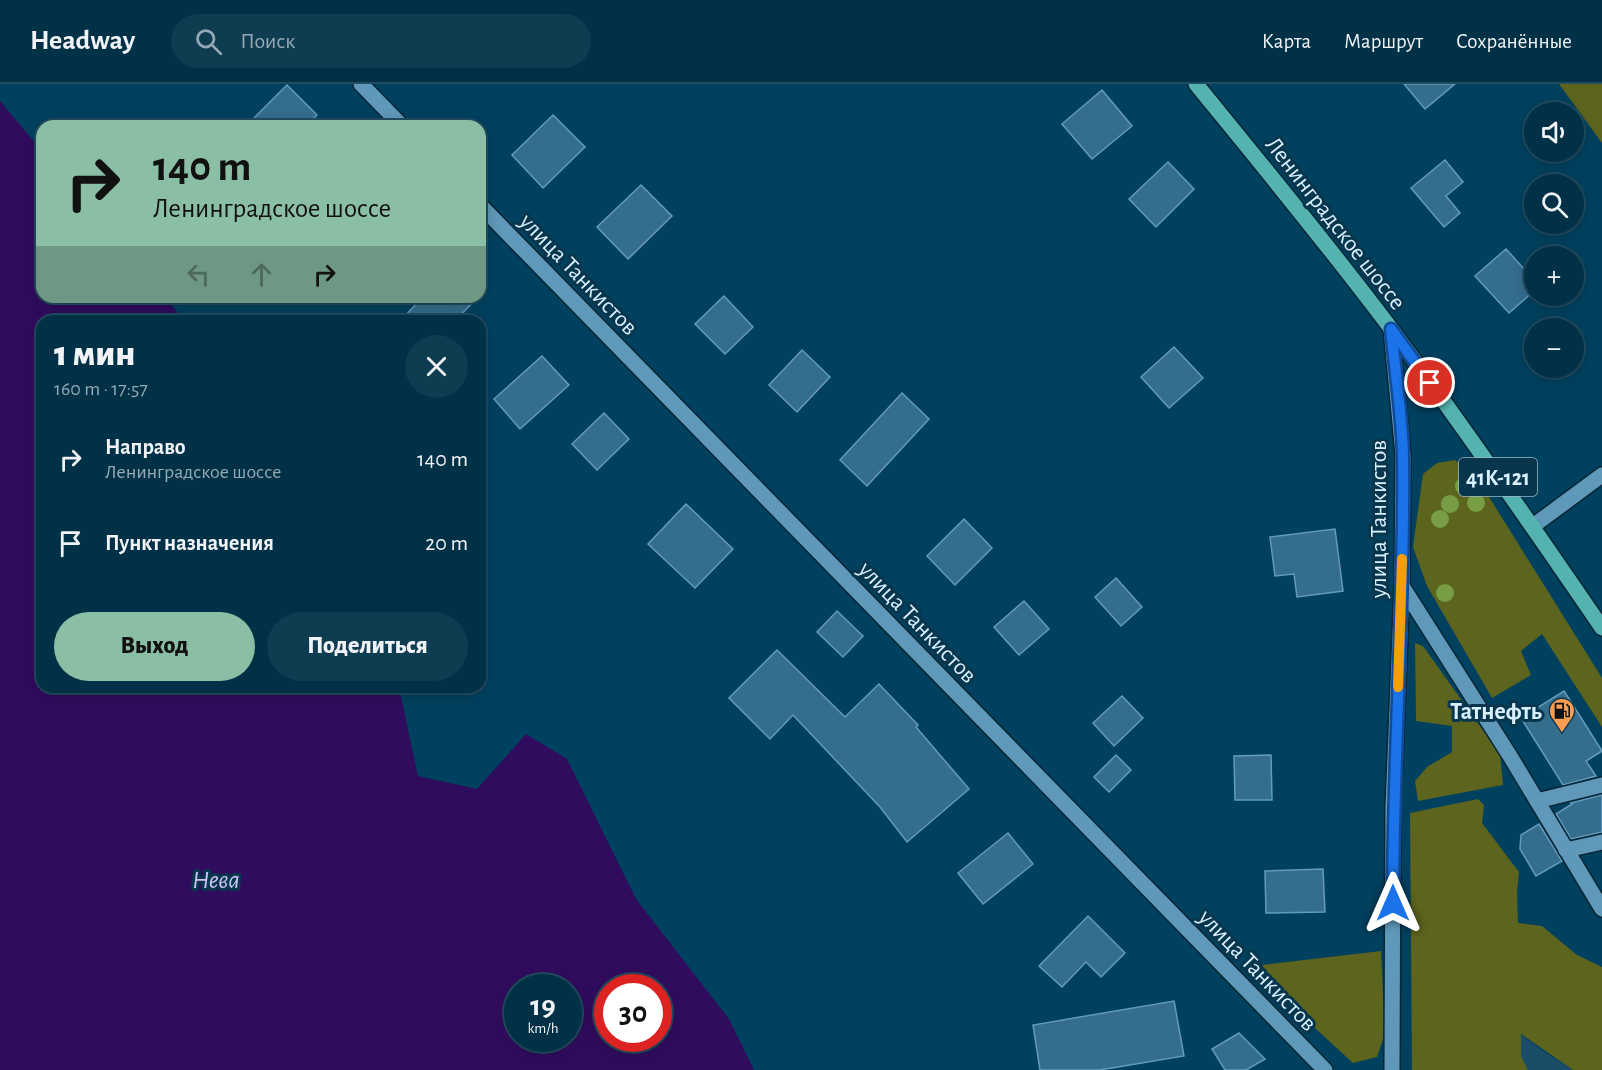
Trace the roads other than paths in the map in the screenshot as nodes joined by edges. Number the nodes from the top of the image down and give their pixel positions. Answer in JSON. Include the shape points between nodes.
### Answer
{"nodes":[{"id":1,"x":361,"y":84,"type":"edge"},
{"id":2,"x":1196,"y":84,"type":"edge"},
{"id":3,"x":396,"y":120,"type":"edge"},
{"id":4,"x":486,"y":211,"type":"edge"},
{"id":5,"x":1391,"y":329,"type":"junction"},
{"id":6,"x":1602,"y":475,"type":"edge"},
{"id":7,"x":1533,"y":526,"type":"junction"},
{"id":8,"x":1402,"y":586,"type":"junction"},
{"id":9,"x":1602,"y":628,"type":"edge"},
{"id":10,"x":1602,"y":785,"type":"edge"},
{"id":11,"x":1537,"y":801,"type":"junction"},
{"id":12,"x":1602,"y":842,"type":"edge"},
{"id":13,"x":1566,"y":849,"type":"junction"},
{"id":14,"x":1596,"y":886,"type":"edge"},
{"id":15,"x":1602,"y":909,"type":"edge"},
{"id":16,"x":1325,"y":1070,"type":"edge"},
{"id":17,"x":1392,"y":1070,"type":"edge"}],
"edges":[{"from":1,"to":3,"type":"street"},
{"from":2,"to":5,"type":"main road","name":"Ленинградское шоссе","number":"41К-121"},
{"from":4,"to":16,"type":"street","name":"улица Танкистов"},
{"from":5,"to":7,"type":"main road","name":"Ленинградское шоссе","number":"41К-121"},
{"from":5,"to":8,"type":"street","name":"улица Танкистов","via":[[1403,454]]},
{"from":6,"to":7,"type":"street"},
{"from":7,"to":9,"type":"main road","name":"Ленинградское шоссе","number":"41К-121"},
{"from":8,"to":11,"type":"street"},
{"from":8,"to":17,"type":"street","name":"улица Танкистов","via":[[1393,807]]},
{"from":10,"to":11,"type":"street"},
{"from":11,"to":13,"type":"street"},
{"from":12,"to":13,"type":"street"},
{"from":13,"to":14,"type":"street"},
{"from":14,"to":15,"type":"street"}]}
